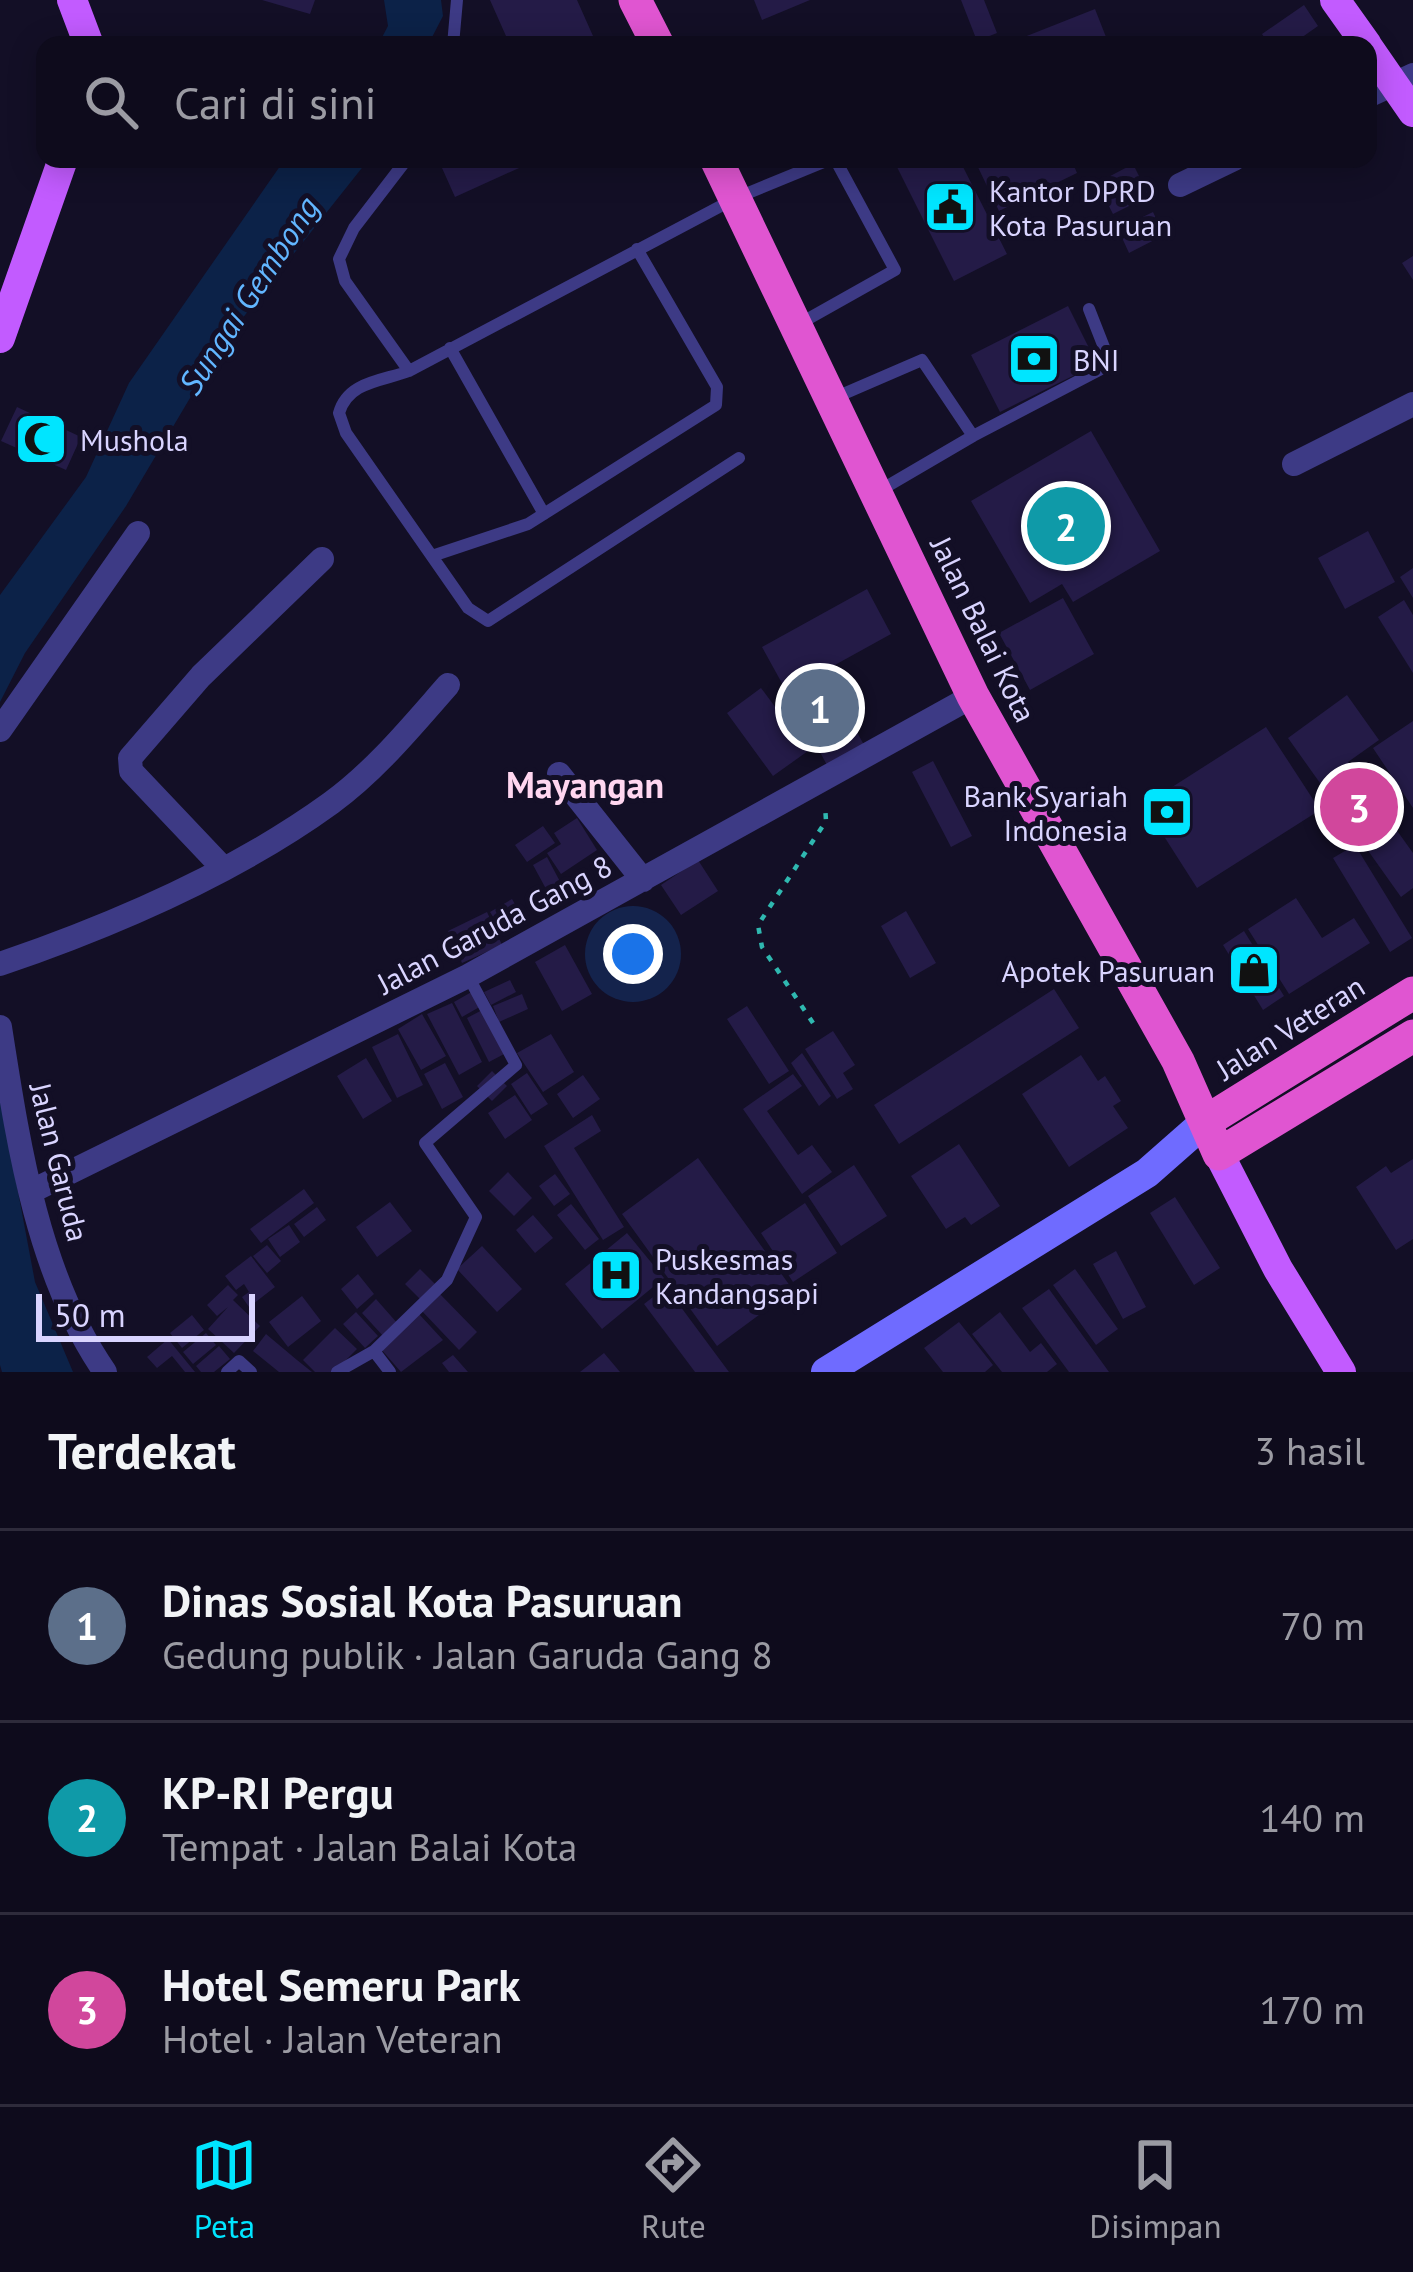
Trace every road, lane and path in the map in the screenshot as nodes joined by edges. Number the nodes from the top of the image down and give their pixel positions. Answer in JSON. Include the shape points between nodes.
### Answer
{"nodes":[{"id":1,"x":72,"y":0,"type":"edge"},
{"id":2,"x":457,"y":0,"type":"edge"},
{"id":3,"x":635,"y":0,"type":"edge"},
{"id":4,"x":1335,"y":0,"type":"edge"},
{"id":5,"x":86,"y":36,"type":"edge"},
{"id":6,"x":455,"y":36,"type":"edge"},
{"id":7,"x":653,"y":36,"type":"edge"},
{"id":8,"x":1360,"y":36,"type":"edge"},
{"id":9,"x":1392,"y":85,"type":"edge"},
{"id":10,"x":1413,"y":112,"type":"edge"},
{"id":11,"x":60,"y":168,"type":"edge"},
{"id":12,"x":400,"y":168,"type":"edge"},
{"id":13,"x":721,"y":168,"type":"edge"},
{"id":14,"x":811,"y":168,"type":"edge"},
{"id":15,"x":838,"y":168,"type":"edge"},
{"id":16,"x":1215,"y":168,"type":"edge"},
{"id":17,"x":1180,"y":185,"type":"dead end"},
{"id":18,"x":736,"y":198,"type":"junction"},
{"id":19,"x":638,"y":249,"type":"junction"},
{"id":20,"x":1089,"y":309,"type":"dead end"},
{"id":21,"x":797,"y":325,"type":"junction"},
{"id":22,"x":0,"y":338,"type":"edge"},
{"id":23,"x":450,"y":349,"type":"junction"},
{"id":24,"x":410,"y":371,"type":"junction"},
{"id":25,"x":832,"y":398,"type":"junction"},
{"id":26,"x":1413,"y":404,"type":"edge"},
{"id":27,"x":973,"y":436,"type":"junction"},
{"id":28,"x":740,"y":458,"type":"dead end"},
{"id":29,"x":1294,"y":464,"type":"dead end"},
{"id":30,"x":877,"y":492,"type":"junction"},
{"id":31,"x":544,"y":514,"type":"junction"},
{"id":32,"x":138,"y":533,"type":"dead end"},
{"id":33,"x":435,"y":556,"type":"junction"},
{"id":34,"x":322,"y":559,"type":"dead end"},
{"id":35,"x":448,"y":685,"type":"dead end"},
{"id":36,"x":973,"y":696,"type":"junction"},
{"id":37,"x":0,"y":730,"type":"edge"},
{"id":38,"x":560,"y":774,"type":"dead end"},
{"id":39,"x":815,"y":784,"type":"junction"},
{"id":40,"x":222,"y":867,"type":"junction"},
{"id":41,"x":643,"y":880,"type":"junction"},
{"id":42,"x":0,"y":964,"type":"edge"},
{"id":43,"x":468,"y":976,"type":"junction"},
{"id":44,"x":1413,"y":993,"type":"edge"},
{"id":45,"x":813,"y":1023,"type":"dead end"},
{"id":46,"x":0,"y":1027,"type":"edge"},
{"id":47,"x":1413,"y":1036,"type":"edge"},
{"id":48,"x":1205,"y":1122,"type":"junction"},
{"id":49,"x":1219,"y":1154,"type":"junction"},
{"id":50,"x":1147,"y":1173,"type":"junction"},
{"id":51,"x":34,"y":1190,"type":"junction"},
{"id":52,"x":374,"y":1352,"type":"junction"},
{"id":53,"x":105,"y":1372,"type":"edge"},
{"id":54,"x":226,"y":1372,"type":"edge"},
{"id":55,"x":250,"y":1372,"type":"edge"},
{"id":56,"x":337,"y":1372,"type":"edge"},
{"id":57,"x":391,"y":1372,"type":"edge"},
{"id":58,"x":826,"y":1372,"type":"edge"},
{"id":59,"x":1341,"y":1372,"type":"edge"}],
"edges":[{"from":1,"to":5,"type":"main road"},
{"from":2,"to":6,"type":"lane"},
{"from":3,"to":7,"type":"highway"},
{"from":4,"to":8,"type":"main road"},
{"from":9,"to":10,"type":"main road"},
{"from":11,"to":22,"type":"main road"},
{"from":12,"to":24,"type":"lane","via":[[339,260],[345,281]]},
{"from":13,"to":18,"type":"highway","name":"Jalan Balai Kota"},
{"from":14,"to":18,"type":"lane"},
{"from":15,"to":21,"type":"lane","via":[[895,271]]},
{"from":16,"to":17,"type":"street"},
{"from":18,"to":19,"type":"lane"},
{"from":18,"to":21,"type":"highway","name":"Jalan Balai Kota"},
{"from":19,"to":23,"type":"lane"},
{"from":19,"to":31,"type":"lane","via":[[719,399]]},
{"from":20,"to":27,"type":"lane","via":[[1105,368]]},
{"from":21,"to":25,"type":"highway","name":"Jalan Balai Kota"},
{"from":23,"to":24,"type":"lane"},
{"from":23,"to":31,"type":"lane"},
{"from":24,"to":33,"type":"lane","via":[[349,394],[339,413]]},
{"from":25,"to":27,"type":"lane","via":[[922,360]]},
{"from":25,"to":30,"type":"highway","name":"Jalan Balai Kota"},
{"from":26,"to":29,"type":"street"},
{"from":27,"to":30,"type":"lane"},
{"from":28,"to":33,"type":"lane","via":[[495,620],[468,608]]},
{"from":30,"to":36,"type":"highway","name":"Jalan Balai Kota"},
{"from":31,"to":33,"type":"lane"},
{"from":32,"to":37,"type":"street"},
{"from":34,"to":40,"type":"street","via":[[130,758],[130,771]]},
{"from":35,"to":40,"type":"street","via":[[330,803]]},
{"from":36,"to":39,"type":"street","name":"Jalan Garuda Gang 8"},
{"from":36,"to":48,"type":"highway","name":"Jalan Balai Kota"},
{"from":38,"to":41,"type":"street"},
{"from":39,"to":41,"type":"street","name":"Jalan Garuda Gang 8"},
{"from":39,"to":45,"type":"path","via":[[828,816],[758,925]]},
{"from":40,"to":42,"type":"street"},
{"from":41,"to":43,"type":"street","name":"Jalan Garuda Gang 8"},
{"from":43,"to":51,"type":"street","name":"Jalan Garuda Gang 8"},
{"from":43,"to":52,"type":"lane","via":[[516,1065],[425,1142],[476,1217],[447,1280]]},
{"from":44,"to":48,"type":"highway","name":"Jalan Veteran"},
{"from":46,"to":51,"type":"street","name":"Jalan Garuda"},
{"from":47,"to":49,"type":"highway"},
{"from":48,"to":49,"type":"highway","name":"Jalan Balai Kota"},
{"from":48,"to":50,"type":"main road"},
{"from":49,"to":50,"type":"main road"},
{"from":49,"to":59,"type":"main road"},
{"from":50,"to":58,"type":"main road"},
{"from":51,"to":53,"type":"street","name":"Jalan Garuda","via":[[84,1341]]},
{"from":52,"to":56,"type":"lane"},
{"from":52,"to":57,"type":"lane"},
{"from":54,"to":55,"type":"lane","via":[[239,1361]]}]}
